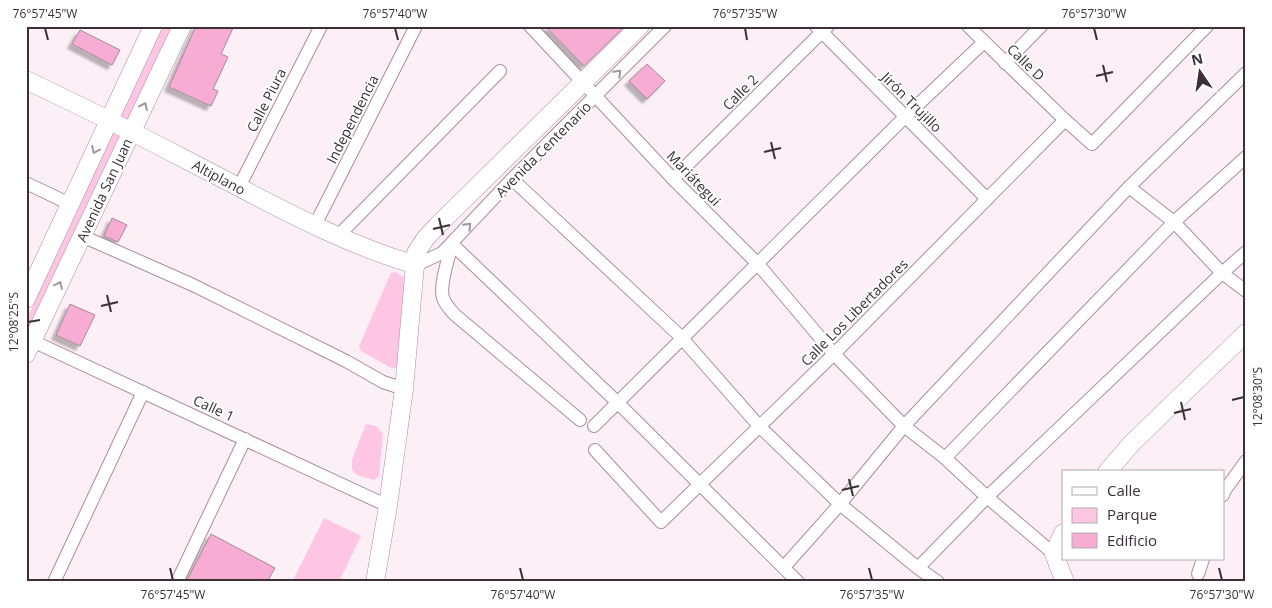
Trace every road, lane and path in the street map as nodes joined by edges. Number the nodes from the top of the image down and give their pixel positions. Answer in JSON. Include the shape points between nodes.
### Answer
{"nodes":[{"id":1,"x":152,"y":26,"type":"edge"},
{"id":2,"x":182,"y":26,"type":"edge"},
{"id":3,"x":321,"y":26,"type":"edge"},
{"id":4,"x":416,"y":26,"type":"edge"},
{"id":5,"x":530,"y":26,"type":"edge"},
{"id":6,"x":640,"y":26,"type":"edge"},
{"id":7,"x":665,"y":26,"type":"edge"},
{"id":8,"x":968,"y":26,"type":"edge"},
{"id":9,"x":1041,"y":26,"type":"edge"},
{"id":10,"x":1207,"y":26,"type":"edge"},
{"id":11,"x":822,"y":28,"type":"edge"},
{"id":12,"x":984,"y":42,"type":"junction"},
{"id":13,"x":1005,"y":62,"type":"junction"},
{"id":14,"x":500,"y":72,"type":"dead end"},
{"id":15,"x":1246,"y":73,"type":"edge"},
{"id":16,"x":26,"y":80,"type":"edge"},
{"id":17,"x":589,"y":89,"type":"junction"},
{"id":18,"x":905,"y":117,"type":"junction"},
{"id":19,"x":109,"y":120,"type":"junction"},
{"id":20,"x":1065,"y":120,"type":"junction"},
{"id":21,"x":132,"y":131,"type":"junction"},
{"id":22,"x":1246,"y":157,"type":"edge"},
{"id":23,"x":512,"y":179,"type":"junction"},
{"id":24,"x":673,"y":179,"type":"junction"},
{"id":25,"x":26,"y":183,"type":"edge"},
{"id":26,"x":239,"y":187,"type":"junction"},
{"id":27,"x":1129,"y":187,"type":"junction"},
{"id":28,"x":987,"y":199,"type":"junction"},
{"id":29,"x":70,"y":204,"type":"junction"},
{"id":30,"x":1174,"y":222,"type":"junction"},
{"id":31,"x":315,"y":225,"type":"junction"},
{"id":32,"x":82,"y":236,"type":"junction"},
{"id":33,"x":338,"y":236,"type":"junction"},
{"id":34,"x":452,"y":244,"type":"junction"},
{"id":35,"x":1246,"y":252,"type":"edge"},
{"id":36,"x":758,"y":264,"type":"junction"},
{"id":37,"x":416,"y":265,"type":"junction"},
{"id":38,"x":1222,"y":273,"type":"junction"},
{"id":39,"x":1246,"y":291,"type":"edge"},
{"id":40,"x":27,"y":295,"type":"edge"},
{"id":41,"x":1246,"y":333,"type":"edge"},
{"id":42,"x":683,"y":339,"type":"junction"},
{"id":43,"x":28,"y":344,"type":"edge"},
{"id":44,"x":834,"y":354,"type":"junction"},
{"id":45,"x":404,"y":389,"type":"junction"},
{"id":46,"x":143,"y":392,"type":"junction"},
{"id":47,"x":618,"y":403,"type":"junction"},
{"id":48,"x":580,"y":420,"type":"dead end"},
{"id":49,"x":594,"y":426,"type":"dead end"},
{"id":50,"x":759,"y":426,"type":"junction"},
{"id":51,"x":904,"y":426,"type":"junction"},
{"id":52,"x":245,"y":439,"type":"junction"},
{"id":53,"x":595,"y":450,"type":"dead end"},
{"id":54,"x":945,"y":458,"type":"junction"},
{"id":55,"x":1246,"y":461,"type":"edge"},
{"id":56,"x":1109,"y":470,"type":"edge"},
{"id":57,"x":700,"y":484,"type":"junction"},
{"id":58,"x":1224,"y":492,"type":"edge"},
{"id":59,"x":987,"y":497,"type":"junction"},
{"id":60,"x":840,"y":504,"type":"junction"},
{"id":61,"x":388,"y":506,"type":"junction"},
{"id":62,"x":1062,"y":535,"type":"edge"},
{"id":63,"x":1054,"y":554,"type":"junction"},
{"id":64,"x":1203,"y":560,"type":"edge"},
{"id":65,"x":784,"y":567,"type":"junction"},
{"id":66,"x":918,"y":568,"type":"junction"},
{"id":67,"x":1198,"y":574,"type":"dead end"},
{"id":68,"x":54,"y":582,"type":"edge"},
{"id":69,"x":178,"y":582,"type":"edge"},
{"id":70,"x":375,"y":582,"type":"edge"},
{"id":71,"x":798,"y":582,"type":"edge"},
{"id":72,"x":938,"y":582,"type":"edge"},
{"id":73,"x":1057,"y":582,"type":"edge"},
{"id":74,"x":1066,"y":582,"type":"edge"}],
"edges":[{"from":1,"to":19,"type":"street","name":"Avenida San Juan"},
{"from":21,"to":2,"type":"street","name":"Avenida San Juan","one_way":true},
{"from":3,"to":26,"type":"street","name":"Calle Piura"},
{"from":4,"to":31,"type":"street","name":"Independencia"},
{"from":5,"to":17,"type":"street","name":"Mariátegui"},
{"from":6,"to":17,"type":"street","name":"Avenida Centenario"},
{"from":17,"to":7,"type":"street","name":"Avenida Centenario","one_way":true},
{"from":8,"to":12,"type":"street","name":"Calle D"},
{"from":9,"to":13,"type":"street"},
{"from":10,"to":20,"type":"street","name":"Calle D","via":[[1092,144]]},
{"from":11,"to":18,"type":"street","name":"Jirón Trujillo"},
{"from":11,"to":24,"type":"street","name":"Calle 2"},
{"from":12,"to":13,"type":"street","name":"Calle D"},
{"from":12,"to":18,"type":"street"},
{"from":13,"to":20,"type":"street","name":"Calle D"},
{"from":14,"to":33,"type":"street"},
{"from":15,"to":27,"type":"street"},
{"from":16,"to":19,"type":"street","name":"Altiplano"},
{"from":17,"to":23,"type":"street","name":"Avenida Centenario"},
{"from":17,"to":24,"type":"street","name":"Mariátegui"},
{"from":17,"to":37,"type":"street","name":"Avenida Centenario","via":[[425,239],[416,253]]},
{"from":18,"to":28,"type":"street","name":"Jirón Trujillo"},
{"from":18,"to":36,"type":"street"},
{"from":19,"to":21,"type":"street","name":"Altiplano"},
{"from":19,"to":29,"type":"street","name":"Avenida San Juan","one_way":true},
{"from":20,"to":28,"type":"street","name":"Calle Los Libertadores"},
{"from":21,"to":26,"type":"street","name":"Altiplano"},
{"from":21,"to":32,"type":"street","name":"Avenida San Juan"},
{"from":22,"to":30,"type":"street"},
{"from":34,"to":23,"type":"street","name":"Avenida Centenario","one_way":true},
{"from":23,"to":42,"type":"street"},
{"from":24,"to":36,"type":"street","name":"Mariátegui"},
{"from":25,"to":29,"type":"street"},
{"from":26,"to":31,"type":"street","name":"Altiplano"},
{"from":27,"to":30,"type":"street"},
{"from":27,"to":51,"type":"street"},
{"from":28,"to":44,"type":"street","name":"Calle Los Libertadores"},
{"from":29,"to":40,"type":"street","name":"Avenida San Juan"},
{"from":30,"to":38,"type":"street"},
{"from":30,"to":54,"type":"street"},
{"from":31,"to":33,"type":"street","name":"Altiplano"},
{"from":43,"to":32,"type":"street","name":"Avenida San Juan","one_way":true},
{"from":32,"to":45,"type":"street","via":[[193,285],[383,382]]},
{"from":33,"to":37,"type":"street","name":"Altiplano"},
{"from":34,"to":37,"type":"street","name":"Avenida Centenario","via":[[442,253]]},
{"from":34,"to":47,"type":"street"},
{"from":34,"to":48,"type":"street","via":[[442,287],[443,297],[454,314]]},
{"from":35,"to":38,"type":"street"},
{"from":36,"to":42,"type":"street"},
{"from":36,"to":44,"type":"street","name":"Mariátegui"},
{"from":37,"to":45,"type":"street","name":"Avenida Centenario"},
{"from":38,"to":39,"type":"street"},
{"from":38,"to":59,"type":"street"},
{"from":41,"to":56,"type":"street","via":[[1132,443]]},
{"from":42,"to":47,"type":"street"},
{"from":42,"to":50,"type":"street"},
{"from":43,"to":46,"type":"street","name":"Calle 1"},
{"from":44,"to":50,"type":"street","name":"Calle Los Libertadores"},
{"from":44,"to":51,"type":"street","name":"Mariátegui"},
{"from":45,"to":61,"type":"street","name":"Avenida Centenario"},
{"from":46,"to":52,"type":"street","name":"Calle 1"},
{"from":46,"to":68,"type":"street"},
{"from":47,"to":49,"type":"street"},
{"from":47,"to":57,"type":"street"},
{"from":50,"to":57,"type":"street","name":"Calle Los Libertadores"},
{"from":50,"to":60,"type":"street"},
{"from":51,"to":54,"type":"street","name":"Mariátegui"},
{"from":51,"to":60,"type":"street"},
{"from":52,"to":61,"type":"street","name":"Calle 1"},
{"from":52,"to":69,"type":"street"},
{"from":53,"to":57,"type":"street","name":"Calle Los Libertadores","via":[[661,522]]},
{"from":54,"to":59,"type":"street","name":"Mariátegui"},
{"from":55,"to":58,"type":"street"},
{"from":57,"to":65,"type":"street"},
{"from":59,"to":63,"type":"street","name":"Mariátegui"},
{"from":59,"to":66,"type":"street"},
{"from":60,"to":65,"type":"street"},
{"from":60,"to":66,"type":"street"},
{"from":61,"to":70,"type":"street","name":"Avenida Centenario"},
{"from":62,"to":63,"type":"street"},
{"from":63,"to":73,"type":"street"},
{"from":63,"to":74,"type":"street"},
{"from":64,"to":67,"type":"street"},
{"from":65,"to":71,"type":"street"},
{"from":66,"to":72,"type":"street"}]}
